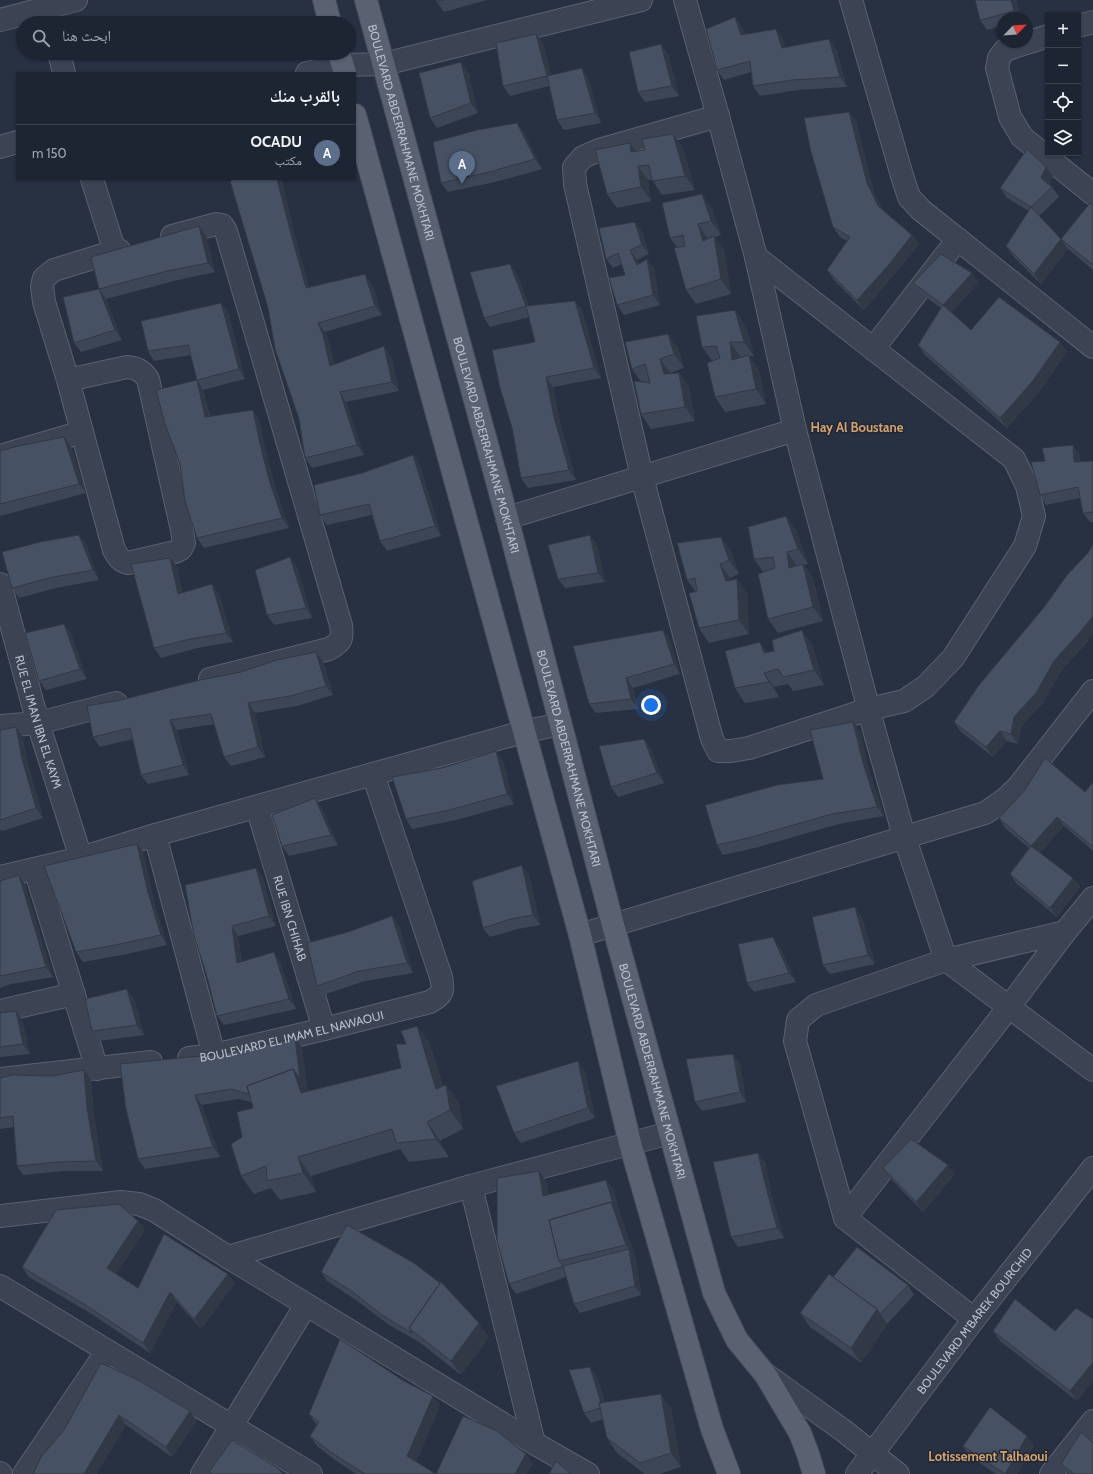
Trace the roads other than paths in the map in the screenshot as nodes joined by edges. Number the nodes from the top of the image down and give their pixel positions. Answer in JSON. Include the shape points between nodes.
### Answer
{"nodes":[{"id":1,"x":76,"y":0,"type":"edge"},
{"id":2,"x":324,"y":0,"type":"edge"},
{"id":3,"x":366,"y":0,"type":"edge"},
{"id":4,"x":641,"y":0,"type":"edge"},
{"id":5,"x":685,"y":0,"type":"edge"},
{"id":6,"x":851,"y":0,"type":"edge"},
{"id":7,"x":51,"y":15,"type":"edge"},
{"id":8,"x":41,"y":16,"type":"edge"},
{"id":9,"x":328,"y":16,"type":"edge"},
{"id":10,"x":16,"y":18,"type":"edge"},
{"id":11,"x":0,"y":20,"type":"edge"},
{"id":12,"x":1093,"y":22,"type":"edge"},
{"id":13,"x":1081,"y":25,"type":"edge"},
{"id":14,"x":1045,"y":37,"type":"edge"},
{"id":15,"x":61,"y":60,"type":"edge"},
{"id":16,"x":342,"y":64,"type":"edge"},
{"id":17,"x":384,"y":64,"type":"junction"},
{"id":18,"x":64,"y":72,"type":"edge"},
{"id":19,"x":311,"y":72,"type":"edge"},
{"id":20,"x":718,"y":116,"type":"junction"},
{"id":21,"x":356,"y":119,"type":"edge"},
{"id":22,"x":16,"y":142,"type":"edge"},
{"id":23,"x":0,"y":147,"type":"edge"},
{"id":24,"x":92,"y":180,"type":"edge"},
{"id":25,"x":1093,"y":194,"type":"edge"},
{"id":26,"x":958,"y":240,"type":"junction"},
{"id":27,"x":115,"y":252,"type":"junction"},
{"id":28,"x":756,"y":256,"type":"junction"},
{"id":29,"x":1093,"y":347,"type":"edge"},
{"id":30,"x":873,"y":349,"type":"junction"},
{"id":31,"x":68,"y":380,"type":"junction"},
{"id":32,"x":795,"y":430,"type":"junction"},
{"id":33,"x":82,"y":432,"type":"junction"},
{"id":34,"x":0,"y":456,"type":"edge"},
{"id":35,"x":642,"y":477,"type":"junction"},
{"id":36,"x":507,"y":518,"type":"junction"},
{"id":37,"x":0,"y":584,"type":"edge"},
{"id":38,"x":191,"y":684,"type":"edge"},
{"id":39,"x":1093,"y":691,"type":"edge"},
{"id":40,"x":137,"y":698,"type":"edge"},
{"id":41,"x":869,"y":709,"type":"junction"},
{"id":42,"x":38,"y":723,"type":"junction"},
{"id":43,"x":560,"y":724,"type":"junction"},
{"id":44,"x":0,"y":726,"type":"edge"},
{"id":45,"x":523,"y":732,"type":"junction"},
{"id":46,"x":373,"y":774,"type":"junction"},
{"id":47,"x":257,"y":807,"type":"junction"},
{"id":48,"x":155,"y":835,"type":"junction"},
{"id":49,"x":904,"y":836,"type":"junction"},
{"id":50,"x":81,"y":858,"type":"junction"},
{"id":51,"x":35,"y":869,"type":"junction"},
{"id":52,"x":0,"y":877,"type":"edge"},
{"id":53,"x":1093,"y":898,"type":"edge"},
{"id":54,"x":613,"y":925,"type":"junction"},
{"id":55,"x":1065,"y":932,"type":"junction"},
{"id":56,"x":580,"y":935,"type":"junction"},
{"id":57,"x":946,"y":960,"type":"junction"},
{"id":58,"x":74,"y":994,"type":"junction"},
{"id":59,"x":1009,"y":1007,"type":"junction"},
{"id":60,"x":0,"y":1011,"type":"edge"},
{"id":61,"x":324,"y":1029,"type":"junction"},
{"id":62,"x":214,"y":1055,"type":"junction"},
{"id":63,"x":97,"y":1068,"type":"junction"},
{"id":64,"x":1093,"y":1070,"type":"edge"},
{"id":65,"x":0,"y":1080,"type":"edge"},
{"id":66,"x":670,"y":1133,"type":"junction"},
{"id":67,"x":630,"y":1143,"type":"junction"},
{"id":68,"x":1093,"y":1168,"type":"edge"},
{"id":69,"x":471,"y":1186,"type":"junction"},
{"id":70,"x":0,"y":1216,"type":"edge"},
{"id":71,"x":845,"y":1218,"type":"junction"},
{"id":72,"x":228,"y":1257,"type":"junction"},
{"id":73,"x":0,"y":1286,"type":"edge"},
{"id":74,"x":306,"y":1305,"type":"junction"},
{"id":75,"x":974,"y":1319,"type":"junction"},
{"id":76,"x":107,"y":1351,"type":"junction"},
{"id":77,"x":765,"y":1374,"type":"junction"},
{"id":78,"x":1093,"y":1421,"type":"edge"},
{"id":79,"x":232,"y":1426,"type":"junction"},
{"id":80,"x":534,"y":1443,"type":"junction"},
{"id":81,"x":874,"y":1454,"type":"junction"},
{"id":82,"x":24,"y":1474,"type":"edge"},
{"id":83,"x":202,"y":1474,"type":"edge"},
{"id":84,"x":311,"y":1474,"type":"edge"},
{"id":85,"x":588,"y":1474,"type":"edge"},
{"id":86,"x":729,"y":1474,"type":"edge"},
{"id":87,"x":814,"y":1474,"type":"edge"},
{"id":88,"x":857,"y":1474,"type":"edge"},
{"id":89,"x":898,"y":1474,"type":"edge"},
{"id":90,"x":1051,"y":1474,"type":"edge"}],
"edges":[{"from":1,"to":7,"type":"street"},
{"from":2,"to":9,"type":"main road"},
{"from":3,"to":17,"type":"main road","name":"BOULEVARD ABDERRAHMANE MOKHTARI"},
{"from":4,"to":17,"type":"street"},
{"from":5,"to":20,"type":"street"},
{"from":6,"to":26,"type":"street","via":[[909,197]]},
{"from":7,"to":8,"type":"street"},
{"from":10,"to":11,"type":"street"},
{"from":12,"to":13,"type":"street"},
{"from":14,"to":25,"type":"street","via":[[1005,50],[999,58],[997,68],[1010,117],[1022,137]]},
{"from":15,"to":18,"type":"street"},
{"from":16,"to":17,"type":"street"},
{"from":16,"to":19,"type":"street"},
{"from":17,"to":36,"type":"main road","name":"BOULEVARD ABDERRAHMANE MOKHTARI"},
{"from":20,"to":28,"type":"street"},
{"from":20,"to":35,"type":"street","via":[[583,156],[574,167],[574,184]]},
{"from":21,"to":45,"type":"main road"},
{"from":22,"to":23,"type":"street"},
{"from":24,"to":27,"type":"street"},
{"from":26,"to":29,"type":"street"},
{"from":26,"to":30,"type":"street"},
{"from":27,"to":31,"type":"street","via":[[54,270],[44,278],[44,302]]},
{"from":27,"to":38,"type":"street","via":[[222,224],[343,636],[338,644],[329,649]]},
{"from":28,"to":30,"type":"street"},
{"from":28,"to":32,"type":"street"},
{"from":30,"to":41,"type":"street","via":[[1014,459],[1027,486],[1034,516],[1025,546],[953,658],[925,687],[904,701]]},
{"from":31,"to":33,"type":"street"},
{"from":31,"to":33,"type":"street","via":[[127,367],[136,368],[148,380],[182,530],[184,543],[181,549],[128,563],[121,562],[114,550]]},
{"from":32,"to":35,"type":"street"},
{"from":32,"to":41,"type":"street"},
{"from":33,"to":34,"type":"street"},
{"from":35,"to":36,"type":"street"},
{"from":35,"to":41,"type":"street","via":[[712,739],[718,751],[731,752],[749,748]]},
{"from":36,"to":43,"type":"main road","name":"BOULEVARD ABDERRAHMANE MOKHTARI"},
{"from":37,"to":42,"type":"street","name":"RUE EL IMAN IBN EL KAYM"},
{"from":39,"to":49,"type":"street","via":[[1018,787],[1003,801],[985,813]]},
{"from":40,"to":42,"type":"street"},
{"from":41,"to":49,"type":"street"},
{"from":42,"to":44,"type":"street"},
{"from":42,"to":50,"type":"street","name":"RUE EL IMAN IBN EL KAYM"},
{"from":43,"to":45,"type":"street"},
{"from":43,"to":54,"type":"main road","name":"BOULEVARD ABDERRAHMANE MOKHTARI"},
{"from":45,"to":46,"type":"street"},
{"from":45,"to":56,"type":"main road"},
{"from":46,"to":47,"type":"street"},
{"from":46,"to":61,"type":"street","name":"BOULEVARD EL IMAM EL NAWAOUI","via":[[443,989],[440,996],[430,1002]]},
{"from":47,"to":48,"type":"street"},
{"from":47,"to":61,"type":"street","name":"RUE IBN CHIHAB"},
{"from":48,"to":50,"type":"street"},
{"from":48,"to":62,"type":"street"},
{"from":49,"to":54,"type":"street"},
{"from":49,"to":57,"type":"street"},
{"from":50,"to":51,"type":"street"},
{"from":51,"to":52,"type":"street"},
{"from":51,"to":58,"type":"street"},
{"from":53,"to":55,"type":"street"},
{"from":54,"to":56,"type":"street"},
{"from":54,"to":66,"type":"main road","name":"BOULEVARD ABDERRAHMANE MOKHTARI"},
{"from":55,"to":57,"type":"street"},
{"from":55,"to":59,"type":"street"},
{"from":56,"to":67,"type":"main road"},
{"from":57,"to":59,"type":"street"},
{"from":57,"to":71,"type":"street","via":[[816,1005],[798,1020],[795,1041]]},
{"from":58,"to":60,"type":"street"},
{"from":58,"to":63,"type":"street"},
{"from":59,"to":64,"type":"street"},
{"from":59,"to":71,"type":"street"},
{"from":61,"to":62,"type":"street","name":"BOULEVARD EL IMAM EL NAWAOUI"},
{"from":62,"to":63,"type":"street","name":"BOULEVARD EL IMAM EL NAWAOUI"},
{"from":63,"to":65,"type":"street","name":"BOULEVARD EL IMAM EL NAWAOUI"},
{"from":66,"to":67,"type":"street"},
{"from":66,"to":77,"type":"main road","name":"BOULEVARD ABDERRAHMANE MOKHTARI","via":[[714,1293],[736,1340]]},
{"from":67,"to":69,"type":"street"},
{"from":67,"to":86,"type":"main road","via":[[708,1417]]},
{"from":68,"to":75,"type":"street","name":"BOULEVARD M'BAREK BOURCHID"},
{"from":69,"to":72,"type":"street"},
{"from":69,"to":80,"type":"street"},
{"from":70,"to":72,"type":"street","via":[[120,1202],[139,1204],[154,1210]]},
{"from":71,"to":75,"type":"street"},
{"from":72,"to":74,"type":"street"},
{"from":73,"to":76,"type":"street"},
{"from":74,"to":79,"type":"street"},
{"from":74,"to":80,"type":"street"},
{"from":75,"to":81,"type":"street","name":"BOULEVARD M'BAREK BOURCHID"},
{"from":76,"to":79,"type":"street"},
{"from":76,"to":82,"type":"street"},
{"from":77,"to":81,"type":"street","name":"BOULEVARD ABDERRAHMANE MOKHTARI"},
{"from":77,"to":87,"type":"main road","via":[[800,1433]]},
{"from":78,"to":90,"type":"street"},
{"from":79,"to":83,"type":"street"},
{"from":79,"to":84,"type":"street"},
{"from":80,"to":85,"type":"street"},
{"from":81,"to":88,"type":"street","name":"BOULEVARD M'BAREK BOURCHID"},
{"from":81,"to":89,"type":"street","name":"BOULEVARD ABDERRAHMANE MOKHTARI"}]}
